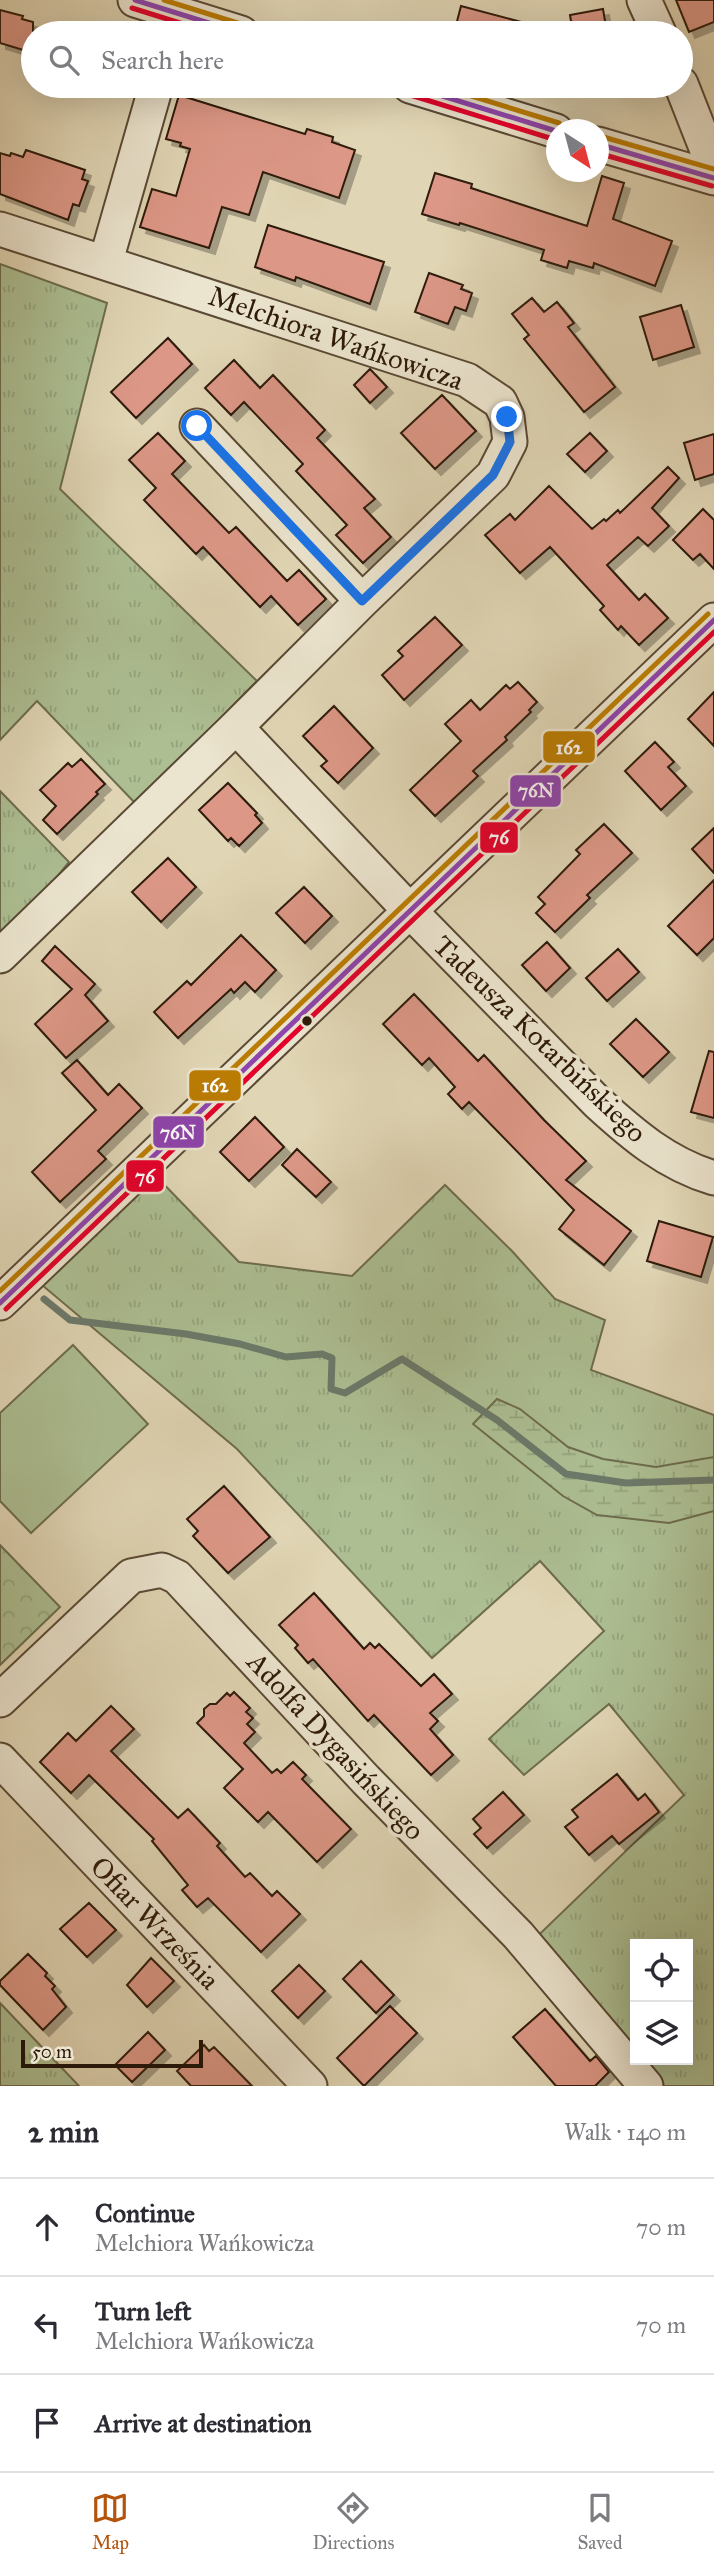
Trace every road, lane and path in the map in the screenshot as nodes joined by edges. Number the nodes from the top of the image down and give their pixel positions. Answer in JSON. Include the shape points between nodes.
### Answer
{"nodes":[{"id":1,"x":135,"y":0,"type":"edge"},
{"id":2,"x":644,"y":0,"type":"edge"},
{"id":3,"x":171,"y":21,"type":"edge"},
{"id":4,"x":654,"y":21,"type":"edge"},
{"id":5,"x":153,"y":98,"type":"edge"},
{"id":6,"x":449,"y":98,"type":"edge"},
{"id":7,"x":686,"y":98,"type":"edge"},
{"id":8,"x":546,"y":128,"type":"edge"},
{"id":9,"x":609,"y":147,"type":"edge"},
{"id":10,"x":714,"y":168,"type":"edge"},
{"id":11,"x":714,"y":178,"type":"edge"},
{"id":12,"x":0,"y":229,"type":"edge"},
{"id":13,"x":106,"y":261,"type":"junction"},
{"id":14,"x":197,"y":426,"type":"dead end"},
{"id":15,"x":362,"y":601,"type":"junction"},
{"id":16,"x":714,"y":620,"type":"edge"},
{"id":17,"x":236,"y":727,"type":"junction"},
{"id":18,"x":410,"y":911,"type":"junction"},
{"id":19,"x":0,"y":956,"type":"edge"},
{"id":20,"x":714,"y":1178,"type":"edge"},
{"id":21,"x":5,"y":1289,"type":"edge"},
{"id":22,"x":0,"y":1700,"type":"edge"},
{"id":23,"x":0,"y":1759,"type":"edge"},
{"id":24,"x":310,"y":2086,"type":"edge"},
{"id":25,"x":646,"y":2086,"type":"edge"}],
"edges":[{"from":1,"to":3,"type":"street"},
{"from":2,"to":4,"type":"street"},
{"from":5,"to":13,"type":"street"},
{"from":6,"to":8,"type":"street"},
{"from":7,"to":10,"type":"street"},
{"from":9,"to":11,"type":"street"},
{"from":12,"to":13,"type":"street","name":"Melchiora Wańkowicza"},
{"from":13,"to":15,"type":"street","name":"Melchiora Wańkowicza","via":[[467,380],[500,402],[510,442],[493,475]]},
{"from":14,"to":15,"type":"street"},
{"from":15,"to":17,"type":"street","name":"Melchiora Wańkowicza"},
{"from":16,"to":18,"type":"street"},
{"from":17,"to":18,"type":"street","name":"Tadeusza Kotarbińskiego"},
{"from":17,"to":19,"type":"street","name":"Melchiora Wańkowicza"},
{"from":18,"to":20,"type":"street","name":"Tadeusza Kotarbińskiego","via":[[626,1129],[672,1161]]},
{"from":18,"to":21,"type":"street"},
{"from":22,"to":25,"type":"street","name":"Adolfa Dygasińskiego","via":[[131,1576],[162,1570],[177,1577],[518,1935]]},
{"from":23,"to":24,"type":"street","name":"Ofiar Września"}]}
